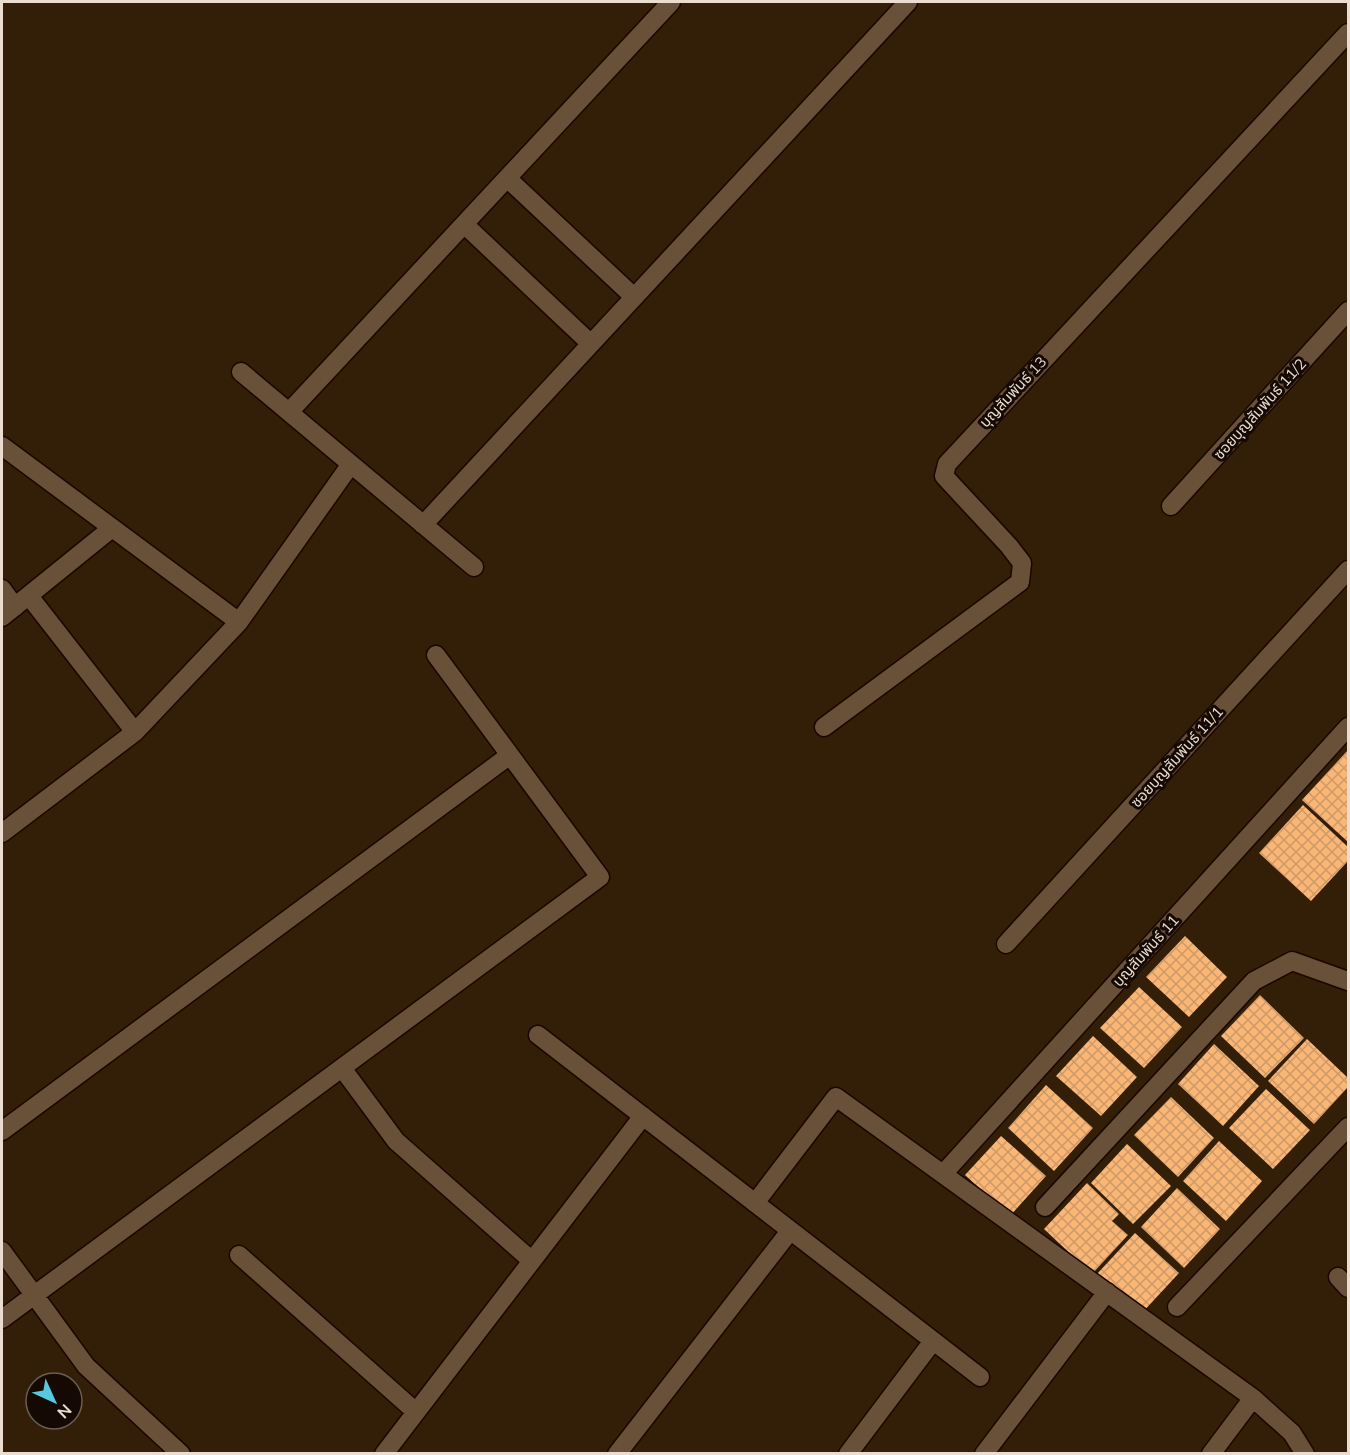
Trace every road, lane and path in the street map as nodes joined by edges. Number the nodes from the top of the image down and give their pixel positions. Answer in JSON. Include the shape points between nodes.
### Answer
{"nodes":[{"id":1,"x":671,"y":2,"type":"edge"},
{"id":2,"x":908,"y":2,"type":"edge"},
{"id":3,"x":1348,"y":33,"type":"edge"},
{"id":4,"x":508,"y":179,"type":"junction"},
{"id":5,"x":465,"y":225,"type":"junction"},
{"id":6,"x":634,"y":297,"type":"junction"},
{"id":7,"x":1348,"y":311,"type":"edge"},
{"id":8,"x":590,"y":343,"type":"junction"},
{"id":9,"x":241,"y":372,"type":"dead end"},
{"id":10,"x":289,"y":412,"type":"junction"},
{"id":11,"x":2,"y":446,"type":"edge"},
{"id":12,"x":351,"y":464,"type":"junction"},
{"id":13,"x":1171,"y":506,"type":"dead end"},
{"id":14,"x":423,"y":525,"type":"junction"},
{"id":15,"x":112,"y":528,"type":"junction"},
{"id":16,"x":474,"y":567,"type":"dead end"},
{"id":17,"x":1348,"y":570,"type":"edge"},
{"id":18,"x":2,"y":589,"type":"edge"},
{"id":19,"x":15,"y":607,"type":"edge"},
{"id":20,"x":239,"y":622,"type":"junction"},
{"id":21,"x":436,"y":655,"type":"dead end"},
{"id":22,"x":1348,"y":727,"type":"edge"},
{"id":23,"x":824,"y":728,"type":"dead end"},
{"id":24,"x":135,"y":732,"type":"junction"},
{"id":25,"x":510,"y":755,"type":"junction"},
{"id":26,"x":2,"y":833,"type":"edge"},
{"id":27,"x":1006,"y":944,"type":"dead end"},
{"id":28,"x":1348,"y":981,"type":"edge"},
{"id":29,"x":538,"y":1035,"type":"dead end"},
{"id":30,"x":342,"y":1068,"type":"junction"},
{"id":31,"x":643,"y":1116,"type":"junction"},
{"id":32,"x":1348,"y":1127,"type":"edge"},
{"id":33,"x":2,"y":1131,"type":"edge"},
{"id":34,"x":943,"y":1174,"type":"junction"},
{"id":35,"x":755,"y":1203,"type":"junction"},
{"id":36,"x":1045,"y":1207,"type":"dead end"},
{"id":37,"x":790,"y":1230,"type":"junction"},
{"id":38,"x":2,"y":1251,"type":"edge"},
{"id":39,"x":239,"y":1255,"type":"dead end"},
{"id":40,"x":532,"y":1261,"type":"junction"},
{"id":41,"x":1107,"y":1292,"type":"junction"},
{"id":42,"x":34,"y":1295,"type":"junction"},
{"id":43,"x":1177,"y":1306,"type":"dead end"},
{"id":44,"x":2,"y":1319,"type":"edge"},
{"id":45,"x":933,"y":1341,"type":"junction"},
{"id":46,"x":980,"y":1377,"type":"dead end"},
{"id":47,"x":1253,"y":1398,"type":"junction"},
{"id":48,"x":416,"y":1412,"type":"junction"},
{"id":49,"x":181,"y":1454,"type":"edge"},
{"id":50,"x":384,"y":1454,"type":"edge"},
{"id":51,"x":617,"y":1454,"type":"edge"},
{"id":52,"x":848,"y":1454,"type":"edge"},
{"id":53,"x":984,"y":1454,"type":"edge"},
{"id":54,"x":1211,"y":1454,"type":"edge"},
{"id":55,"x":1305,"y":1454,"type":"edge"}],
"edges":[{"from":1,"to":4,"type":"street"},
{"from":2,"to":6,"type":"street"},
{"from":3,"to":23,"type":"street","name":"บุญสัมพันธ์ 13","via":[[947,464],[944,476],[1022,563],[1020,582]]},
{"from":4,"to":5,"type":"street"},
{"from":4,"to":6,"type":"street"},
{"from":5,"to":8,"type":"street"},
{"from":5,"to":10,"type":"street"},
{"from":6,"to":8,"type":"street"},
{"from":7,"to":13,"type":"street","name":"ซอยบุญสัมพันธ์ 11/2"},
{"from":8,"to":14,"type":"street"},
{"from":9,"to":10,"type":"street"},
{"from":10,"to":12,"type":"street"},
{"from":11,"to":15,"type":"street"},
{"from":12,"to":14,"type":"street"},
{"from":12,"to":20,"type":"street"},
{"from":14,"to":16,"type":"street"},
{"from":15,"to":19,"type":"street"},
{"from":15,"to":20,"type":"street"},
{"from":17,"to":27,"type":"street","name":"ซอยบุญสัมพันธ์ 11/1"},
{"from":18,"to":19,"type":"street"},
{"from":19,"to":24,"type":"street"},
{"from":20,"to":24,"type":"street"},
{"from":21,"to":25,"type":"street"},
{"from":22,"to":34,"type":"street","name":"บุญสัมพันธ์ 11"},
{"from":24,"to":26,"type":"street"},
{"from":25,"to":30,"type":"street","via":[[600,877]]},
{"from":25,"to":33,"type":"street"},
{"from":28,"to":36,"type":"street","via":[[1292,961],[1254,981]]},
{"from":29,"to":31,"type":"street"},
{"from":30,"to":40,"type":"street","via":[[396,1141]]},
{"from":30,"to":42,"type":"street"},
{"from":31,"to":35,"type":"street"},
{"from":31,"to":40,"type":"street"},
{"from":32,"to":43,"type":"street"},
{"from":34,"to":35,"type":"street","via":[[836,1097]]},
{"from":34,"to":41,"type":"street"},
{"from":35,"to":37,"type":"street"},
{"from":37,"to":45,"type":"street"},
{"from":37,"to":51,"type":"street"},
{"from":38,"to":42,"type":"street"},
{"from":39,"to":48,"type":"street"},
{"from":40,"to":48,"type":"street"},
{"from":41,"to":47,"type":"street"},
{"from":41,"to":53,"type":"street"},
{"from":42,"to":44,"type":"street"},
{"from":42,"to":49,"type":"street","via":[[86,1366]]},
{"from":45,"to":46,"type":"street"},
{"from":45,"to":52,"type":"street"},
{"from":47,"to":54,"type":"street"},
{"from":47,"to":55,"type":"street","via":[[1292,1433]]},
{"from":48,"to":50,"type":"street"}]}
